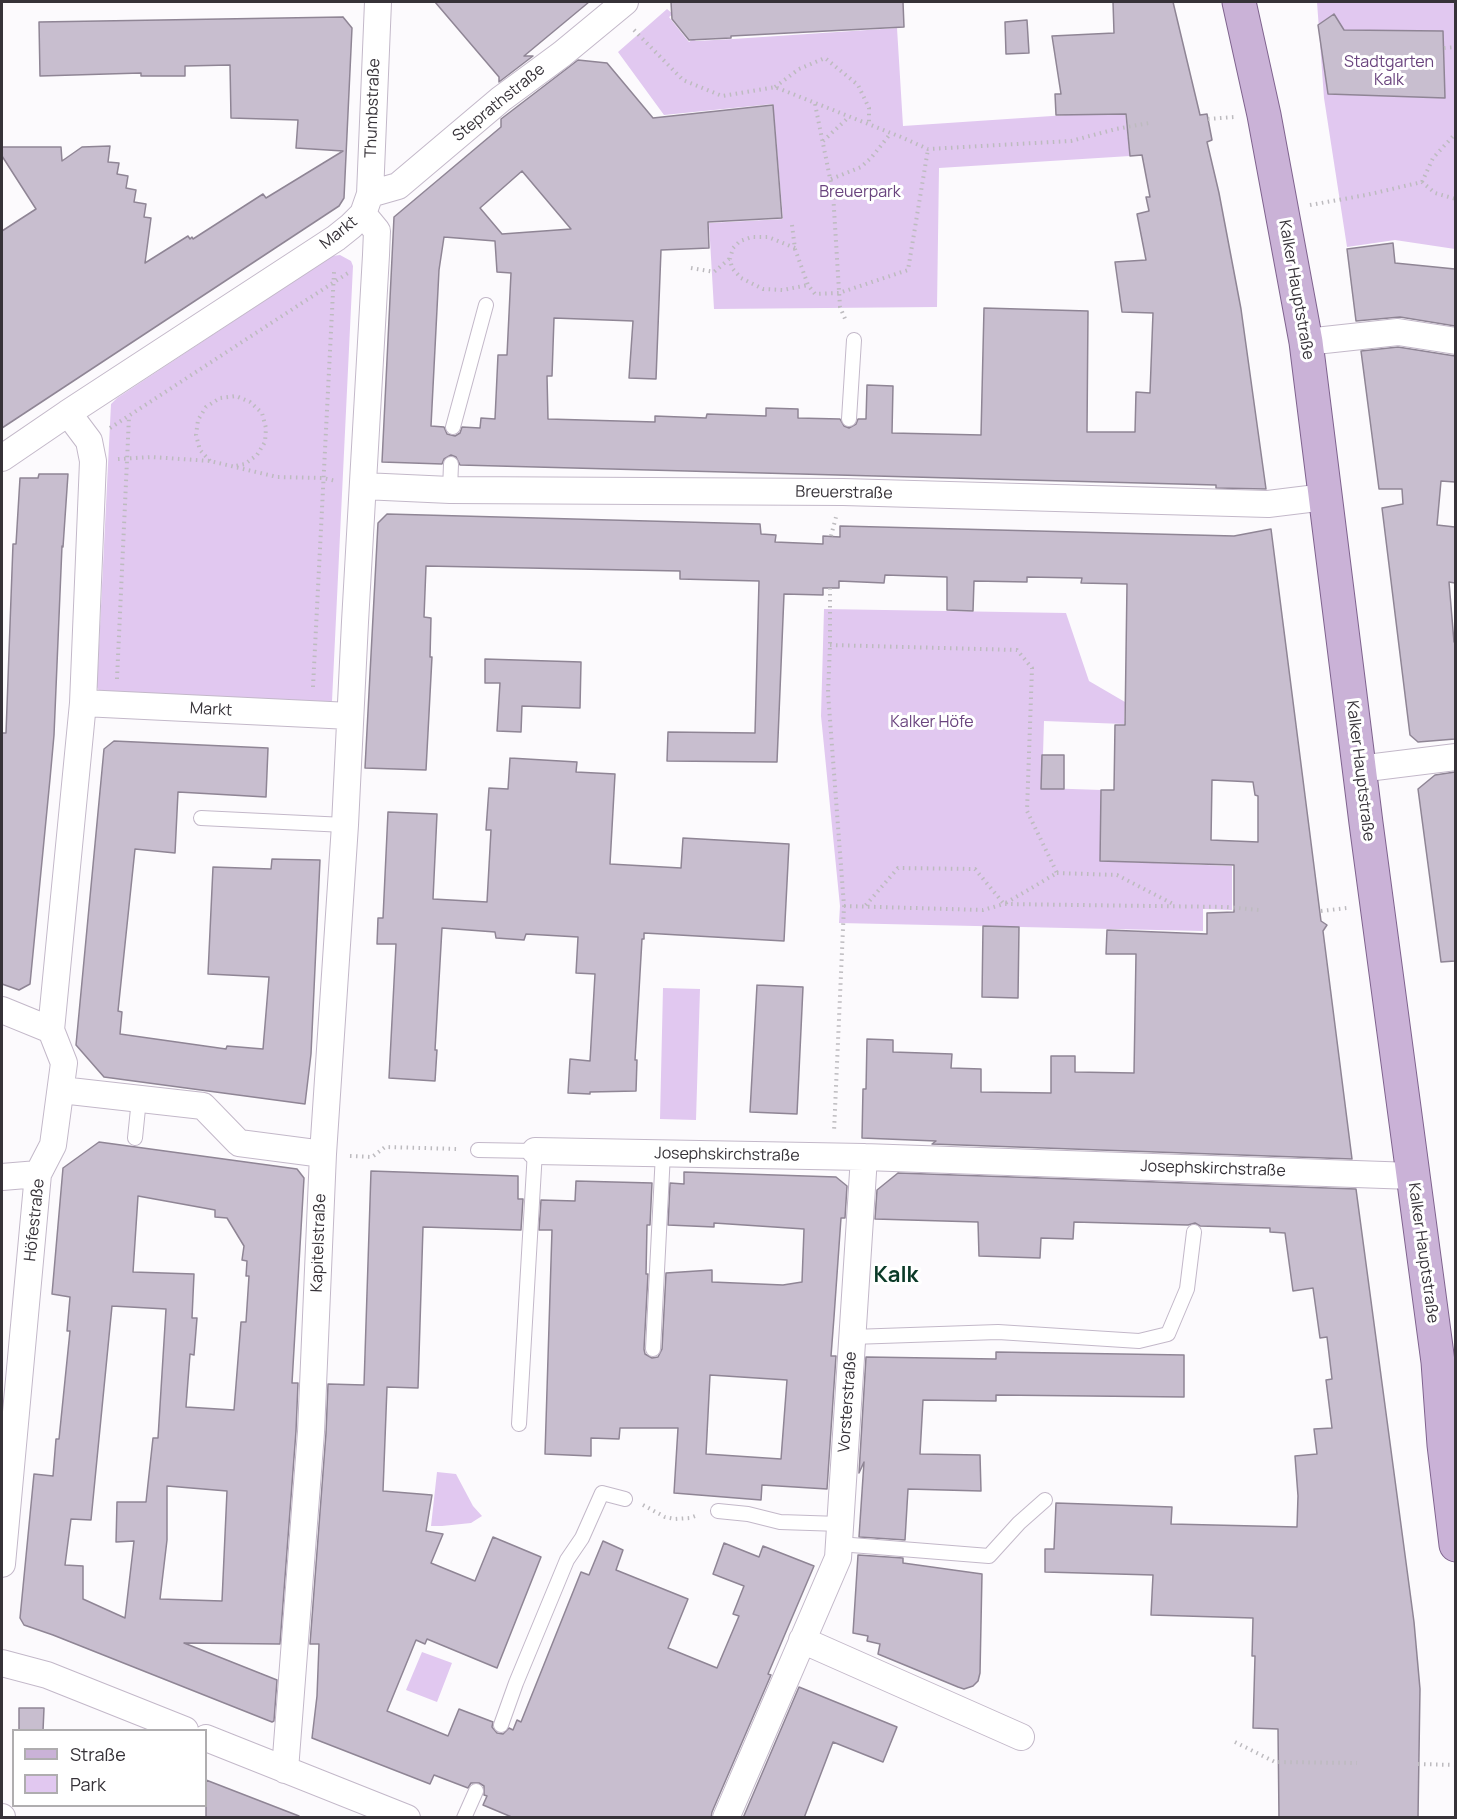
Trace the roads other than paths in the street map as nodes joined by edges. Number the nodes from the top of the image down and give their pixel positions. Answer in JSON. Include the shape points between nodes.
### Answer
{"nodes":[{"id":1,"x":378,"y":2,"type":"edge"},
{"id":2,"x":1239,"y":2,"type":"edge"},
{"id":3,"x":620,"y":6,"type":"edge"},
{"id":4,"x":366,"y":204,"type":"junction"},
{"id":5,"x":486,"y":305,"type":"dead end"},
{"id":6,"x":854,"y":340,"type":"road end"},
{"id":7,"x":1455,"y":341,"type":"edge"},
{"id":8,"x":1306,"y":342,"type":"junction"},
{"id":9,"x":68,"y":413,"type":"junction"},
{"id":10,"x":849,"y":419,"type":"dead end"},
{"id":11,"x":453,"y":427,"type":"dead end"},
{"id":12,"x":2,"y":458,"type":"edge"},
{"id":13,"x":452,"y":464,"type":"dead end"},
{"id":14,"x":363,"y":486,"type":"junction"},
{"id":15,"x":450,"y":490,"type":"junction"},
{"id":16,"x":1325,"y":497,"type":"junction"},
{"id":17,"x":83,"y":703,"type":"junction"},
{"id":18,"x":350,"y":716,"type":"junction"},
{"id":19,"x":1455,"y":757,"type":"edge"},
{"id":20,"x":1359,"y":769,"type":"junction"},
{"id":21,"x":201,"y":818,"type":"dead end"},
{"id":22,"x":345,"y":825,"type":"junction"},
{"id":23,"x":2,"y":1010,"type":"edge"},
{"id":24,"x":51,"y":1030,"type":"junction"},
{"id":25,"x":61,"y":1090,"type":"junction"},
{"id":26,"x":139,"y":1099,"type":"junction"},
{"id":27,"x":135,"y":1138,"type":"dead end"},
{"id":28,"x":478,"y":1150,"type":"road end"},
{"id":29,"x":535,"y":1151,"type":"junction"},
{"id":30,"x":663,"y":1153,"type":"junction"},
{"id":31,"x":323,"y":1154,"type":"junction"},
{"id":32,"x":864,"y":1157,"type":"junction"},
{"id":33,"x":38,"y":1174,"type":"junction"},
{"id":34,"x":1413,"y":1176,"type":"junction"},
{"id":35,"x":2,"y":1177,"type":"edge"},
{"id":36,"x":1194,"y":1232,"type":"dead end"},
{"id":37,"x":852,"y":1337,"type":"junction"},
{"id":38,"x":653,"y":1349,"type":"dead end"},
{"id":39,"x":1447,"y":1362,"type":"edge"},
{"id":40,"x":519,"y":1424,"type":"dead end"},
{"id":41,"x":625,"y":1499,"type":"road end"},
{"id":42,"x":1045,"y":1500,"type":"dead end"},
{"id":43,"x":718,"y":1511,"type":"road end"},
{"id":44,"x":840,"y":1534,"type":"junction"},
{"id":45,"x":1455,"y":1545,"type":"edge"},
{"id":46,"x":2,"y":1564,"type":"edge"},
{"id":47,"x":802,"y":1640,"type":"junction"},
{"id":48,"x":2,"y":1663,"type":"edge"},
{"id":49,"x":501,"y":1725,"type":"dead end"},
{"id":50,"x":181,"y":1729,"type":"edge"},
{"id":51,"x":1021,"y":1737,"type":"dead end"},
{"id":52,"x":207,"y":1738,"type":"edge"},
{"id":53,"x":285,"y":1770,"type":"junction"},
{"id":54,"x":476,"y":1791,"type":"dead end"},
{"id":55,"x":407,"y":1818,"type":"edge"},
{"id":56,"x":464,"y":1818,"type":"edge"},
{"id":57,"x":726,"y":1818,"type":"edge"}],
"edges":[{"from":1,"to":4,"type":"street","name":"Thumbstraße"},
{"from":2,"to":8,"type":"main road","name":"Kalker Hauptstraße"},
{"from":3,"to":4,"type":"street","name":"Steprathstraße","via":[[398,186]]},
{"from":4,"to":9,"type":"street","name":"Markt","via":[[351,226],[336,238]]},
{"from":4,"to":14,"type":"street","name":"Markt","via":[[377,231]]},
{"from":5,"to":11,"type":"lane"},
{"from":6,"to":10,"type":"lane"},
{"from":7,"to":8,"type":"street","via":[[1398,332]]},
{"from":8,"to":16,"type":"main road","name":"Kalker Hauptstraße"},
{"from":9,"to":12,"type":"street","name":"Markt"},
{"from":9,"to":17,"type":"street","via":[[91,451]]},
{"from":13,"to":15,"type":"lane"},
{"from":14,"to":15,"type":"street","name":"Breuerstraße"},
{"from":14,"to":18,"type":"street","name":"Markt"},
{"from":15,"to":16,"type":"street","name":"Breuerstraße","via":[[845,484],[1268,504]]},
{"from":16,"to":20,"type":"main road","name":"Kalker Hauptstraße"},
{"from":17,"to":18,"type":"street","name":"Markt"},
{"from":17,"to":24,"type":"street","name":"Höfestraße"},
{"from":18,"to":22,"type":"street","name":"Kapitelstraße"},
{"from":19,"to":20,"type":"street"},
{"from":20,"to":34,"type":"main road","name":"Kalker Hauptstraße"},
{"from":21,"to":22,"type":"lane"},
{"from":22,"to":31,"type":"street","name":"Kapitelstraße"},
{"from":23,"to":24,"type":"street"},
{"from":24,"to":25,"type":"street","name":"Höfestraße","via":[[63,1063]]},
{"from":25,"to":26,"type":"street"},
{"from":25,"to":33,"type":"street","name":"Höfestraße","via":[[53,1145]]},
{"from":26,"to":27,"type":"lane"},
{"from":26,"to":31,"type":"street","via":[[203,1106],[239,1143]]},
{"from":28,"to":29,"type":"lane","name":"Josephskirchstraße"},
{"from":29,"to":30,"type":"street","name":"Josephskirchstraße"},
{"from":29,"to":40,"type":"lane"},
{"from":30,"to":32,"type":"street","name":"Josephskirchstraße"},
{"from":30,"to":38,"type":"lane"},
{"from":31,"to":53,"type":"street","name":"Kapitelstraße","via":[[310,1432]]},
{"from":32,"to":34,"type":"street","name":"Josephskirchstraße"},
{"from":32,"to":37,"type":"street","name":"Vorsterstraße"},
{"from":33,"to":35,"type":"street"},
{"from":33,"to":46,"type":"street","name":"Höfestraße"},
{"from":34,"to":39,"type":"main road","name":"Kalker Hauptstraße"},
{"from":36,"to":37,"type":"lane","via":[[1187,1289],[1168,1334],[1139,1341],[998,1332]]},
{"from":37,"to":44,"type":"street","name":"Vorsterstraße"},
{"from":39,"to":45,"type":"main road","name":"Kalker Hauptstraße","via":[[1444,1445]]},
{"from":41,"to":49,"type":"lane","via":[[602,1492],[582,1538],[567,1560]]},
{"from":42,"to":44,"type":"lane","via":[[989,1556]]},
{"from":43,"to":44,"type":"lane"},
{"from":44,"to":47,"type":"street","name":"Vorsterstraße","via":[[838,1558]]},
{"from":47,"to":51,"type":"street"},
{"from":47,"to":57,"type":"street","name":"Vorsterstraße"},
{"from":48,"to":50,"type":"street","via":[[46,1675]]},
{"from":52,"to":53,"type":"street"},
{"from":53,"to":55,"type":"street"},
{"from":54,"to":56,"type":"lane"}]}
